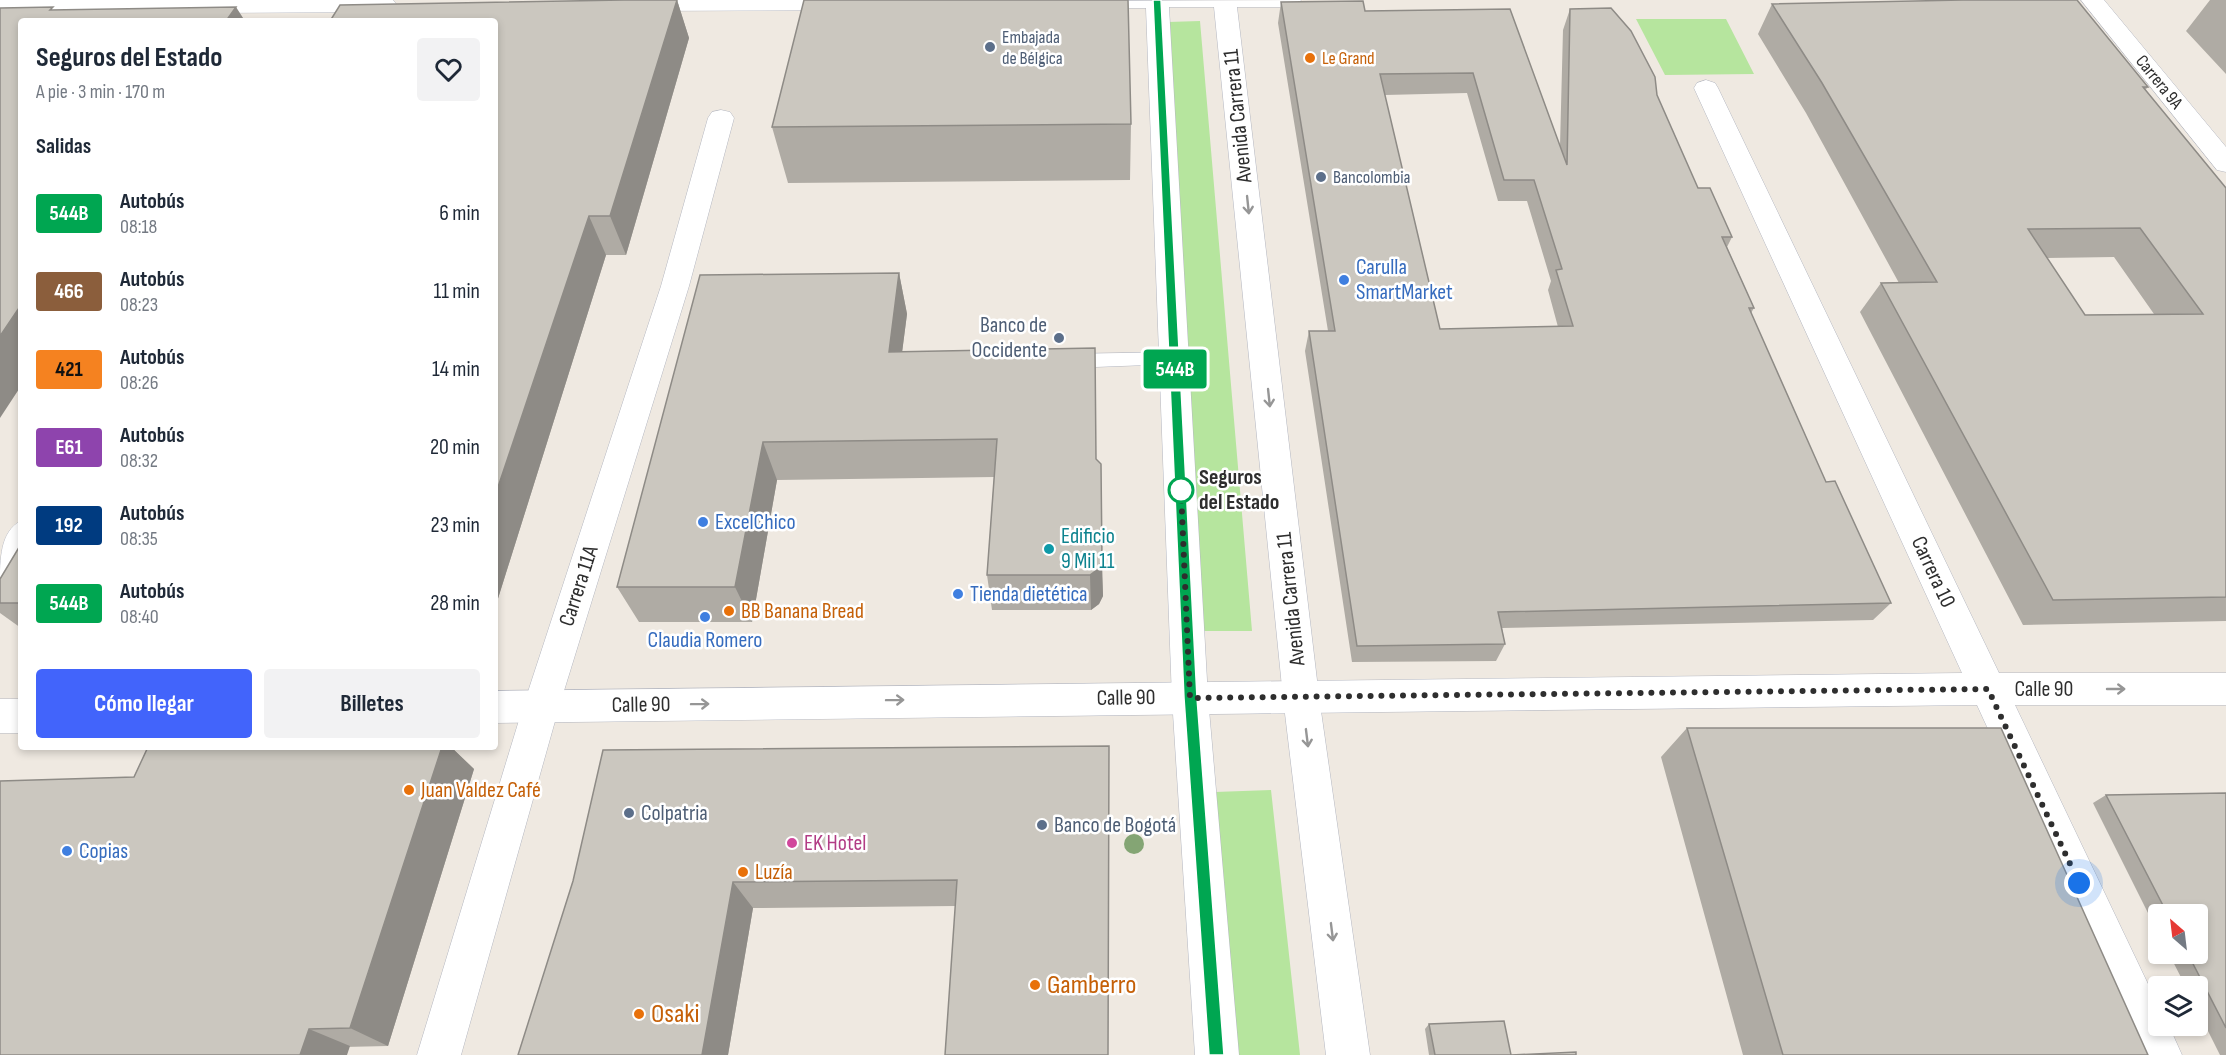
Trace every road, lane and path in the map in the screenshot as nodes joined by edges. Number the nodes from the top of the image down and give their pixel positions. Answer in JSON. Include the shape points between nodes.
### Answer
{"nodes":[{"id":1,"x":1157,"y":0,"type":"edge"},
{"id":2,"x":1225,"y":0,"type":"edge"},
{"id":3,"x":1290,"y":0,"type":"edge"},
{"id":4,"x":2092,"y":0,"type":"edge"},
{"id":5,"x":1058,"y":1,"type":"edge"},
{"id":6,"x":869,"y":2,"type":"edge"},
{"id":7,"x":609,"y":4,"type":"edge"},
{"id":8,"x":407,"y":5,"type":"edge"},
{"id":9,"x":0,"y":7,"type":"edge"},
{"id":10,"x":345,"y":9,"type":"edge"},
{"id":11,"x":1706,"y":88,"type":"dead end"},
{"id":12,"x":721,"y":118,"type":"dead end"},
{"id":13,"x":2226,"y":164,"type":"edge"},
{"id":14,"x":1174,"y":358,"type":"junction"},
{"id":15,"x":1053,"y":361,"type":"edge"},
{"id":16,"x":18,"y":541,"type":"edge"},
{"id":17,"x":0,"y":570,"type":"edge"},
{"id":18,"x":1988,"y":689,"type":"junction"},
{"id":19,"x":2226,"y":689,"type":"edge"},
{"id":20,"x":1301,"y":697,"type":"junction"},
{"id":21,"x":1190,"y":698,"type":"junction"},
{"id":22,"x":541,"y":706,"type":"junction"},
{"id":23,"x":498,"y":707,"type":"edge"},
{"id":24,"x":0,"y":716,"type":"edge"},
{"id":25,"x":18,"y":716,"type":"edge"},
{"id":26,"x":439,"y":1055,"type":"edge"},
{"id":27,"x":1217,"y":1055,"type":"edge"},
{"id":28,"x":1348,"y":1055,"type":"edge"},
{"id":29,"x":2160,"y":1055,"type":"edge"}],
"edges":[{"from":1,"to":2,"type":"street"},
{"from":1,"to":5,"type":"street"},
{"from":1,"to":14,"type":"street"},
{"from":2,"to":3,"type":"street"},
{"from":2,"to":20,"type":"street","name":"Avenida Carrera 11","one_way":true},
{"from":4,"to":13,"type":"street","name":"Carrera 9A"},
{"from":6,"to":7,"type":"street"},
{"from":8,"to":10,"type":"street"},
{"from":9,"to":10,"type":"street"},
{"from":11,"to":18,"type":"street","name":"Carrera 10"},
{"from":12,"to":22,"type":"street","name":"Carrera 11A","via":[[675,286]]},
{"from":14,"to":15,"type":"lane"},
{"from":14,"to":21,"type":"street"},
{"from":16,"to":17,"type":"street"},
{"from":18,"to":19,"type":"street","name":"Calle 90","one_way":true},
{"from":18,"to":20,"type":"street","name":"Calle 90"},
{"from":18,"to":29,"type":"street","name":"Carrera 10"},
{"from":20,"to":21,"type":"street","name":"Calle 90"},
{"from":20,"to":28,"type":"street","name":"Avenida Carrera 11","one_way":true},
{"from":22,"to":21,"type":"street","name":"Calle 90","one_way":true},
{"from":21,"to":27,"type":"street"},
{"from":22,"to":23,"type":"street","name":"Calle 90"},
{"from":22,"to":26,"type":"street","name":"Carrera 11A"},
{"from":24,"to":25,"type":"street"}]}
